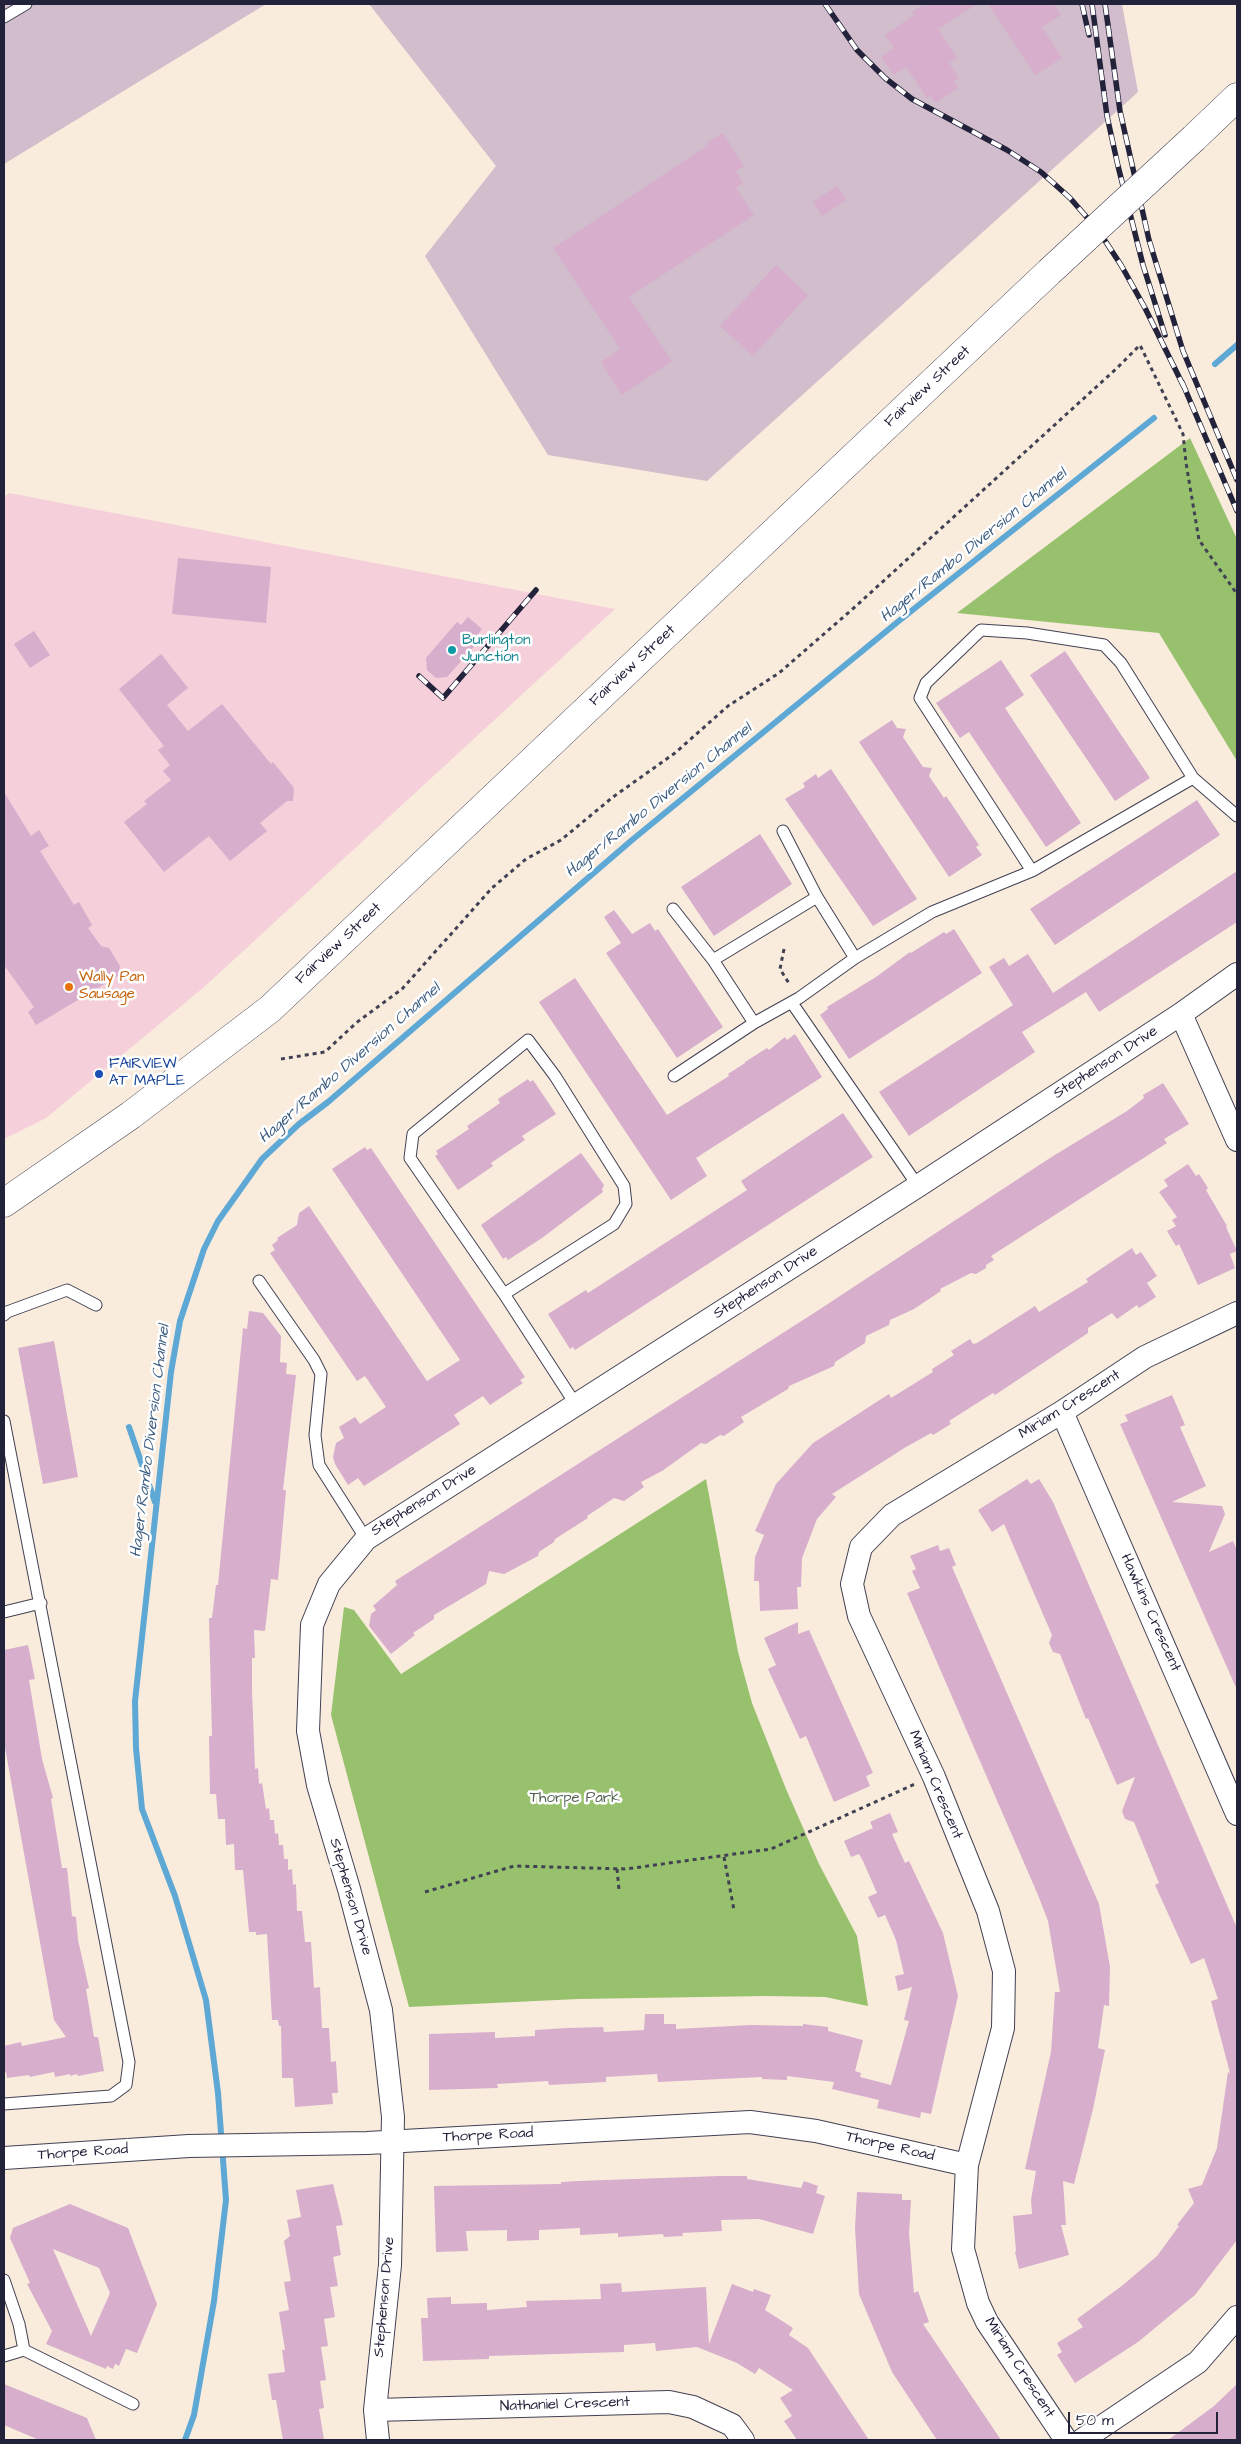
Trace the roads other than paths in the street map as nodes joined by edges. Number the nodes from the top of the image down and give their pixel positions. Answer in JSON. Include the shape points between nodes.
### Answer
{"nodes":[{"id":1,"x":26,"y":4,"type":"edge"},
{"id":2,"x":4,"y":17,"type":"edge"},
{"id":3,"x":1237,"y":97,"type":"edge"},
{"id":4,"x":1193,"y":778,"type":"junction"},
{"id":5,"x":1237,"y":816,"type":"edge"},
{"id":6,"x":783,"y":831,"type":"dead end"},
{"id":7,"x":1032,"y":871,"type":"junction"},
{"id":8,"x":818,"y":897,"type":"junction"},
{"id":9,"x":673,"y":909,"type":"dead end"},
{"id":10,"x":855,"y":958,"type":"junction"},
{"id":11,"x":713,"y":960,"type":"junction"},
{"id":12,"x":1237,"y":974,"type":"edge"},
{"id":13,"x":795,"y":1000,"type":"junction"},
{"id":14,"x":1182,"y":1014,"type":"junction"},
{"id":15,"x":754,"y":1023,"type":"junction"},
{"id":16,"x":674,"y":1076,"type":"dead end"},
{"id":17,"x":1237,"y":1140,"type":"edge"},
{"id":18,"x":918,"y":1186,"type":"junction"},
{"id":19,"x":4,"y":1203,"type":"edge"},
{"id":20,"x":259,"y":1281,"type":"dead end"},
{"id":21,"x":504,"y":1294,"type":"junction"},
{"id":22,"x":96,"y":1305,"type":"dead end"},
{"id":23,"x":1237,"y":1313,"type":"edge"},
{"id":24,"x":4,"y":1315,"type":"edge"},
{"id":25,"x":576,"y":1405,"type":"junction"},
{"id":26,"x":1062,"y":1412,"type":"junction"},
{"id":27,"x":4,"y":1421,"type":"edge"},
{"id":28,"x":366,"y":1539,"type":"junction"},
{"id":29,"x":41,"y":1603,"type":"junction"},
{"id":30,"x":4,"y":1612,"type":"edge"},
{"id":31,"x":1237,"y":1814,"type":"edge"},
{"id":32,"x":4,"y":2104,"type":"edge"},
{"id":33,"x":392,"y":2141,"type":"junction"},
{"id":34,"x":4,"y":2158,"type":"edge"},
{"id":35,"x":967,"y":2165,"type":"junction"},
{"id":36,"x":4,"y":2280,"type":"edge"},
{"id":37,"x":1237,"y":2317,"type":"edge"},
{"id":38,"x":24,"y":2350,"type":"junction"},
{"id":39,"x":4,"y":2356,"type":"edge"},
{"id":40,"x":133,"y":2404,"type":"dead end"},
{"id":41,"x":375,"y":2410,"type":"junction"},
{"id":42,"x":378,"y":2440,"type":"edge"},
{"id":43,"x":743,"y":2440,"type":"edge"},
{"id":44,"x":1066,"y":2440,"type":"edge"},
{"id":45,"x":1082,"y":2440,"type":"edge"}],
"edges":[{"from":1,"to":2,"type":"lane"},
{"from":3,"to":19,"type":"main road","name":"Fairview Street","bridge":true,"via":[[270,1009],[132,1115]]},
{"from":4,"to":5,"type":"lane"},
{"from":4,"to":7,"type":"lane"},
{"from":4,"to":7,"type":"lane","via":[[1121,663],[1104,645],[981,630],[926,683],[920,698]]},
{"from":6,"to":8,"type":"lane"},
{"from":7,"to":10,"type":"lane","via":[[932,912]]},
{"from":8,"to":10,"type":"lane"},
{"from":8,"to":11,"type":"lane"},
{"from":9,"to":11,"type":"lane"},
{"from":10,"to":13,"type":"lane"},
{"from":11,"to":15,"type":"lane"},
{"from":12,"to":14,"type":"street","name":"Stephenson Drive"},
{"from":13,"to":15,"type":"lane"},
{"from":13,"to":18,"type":"lane"},
{"from":14,"to":17,"type":"street"},
{"from":14,"to":18,"type":"street","name":"Stephenson Drive"},
{"from":15,"to":16,"type":"lane"},
{"from":18,"to":25,"type":"street","name":"Stephenson Drive"},
{"from":20,"to":28,"type":"lane","via":[[321,1374],[315,1436],[319,1465]]},
{"from":21,"to":21,"type":"lane","via":[[614,1224],[626,1204],[624,1186],[555,1076],[528,1040],[413,1134],[410,1158]]},
{"from":21,"to":25,"type":"lane"},
{"from":22,"to":24,"type":"lane","via":[[67,1290]]},
{"from":23,"to":26,"type":"street","name":"Miriam Crescent","via":[[1145,1357]]},
{"from":25,"to":28,"type":"street","name":"Stephenson Drive"},
{"from":26,"to":31,"type":"street","name":"Hawkins Crescent"},
{"from":26,"to":35,"type":"street","name":"Miriam Crescent","via":[[892,1515],[861,1547],[852,1584],[858,1616],[934,1777],[988,1911],[1004,1971],[1004,2028]]},
{"from":27,"to":29,"type":"lane"},
{"from":28,"to":33,"type":"street","name":"Stephenson Drive","via":[[329,1584],[312,1625],[308,1731],[318,1785],[381,2010],[393,2117]]},
{"from":29,"to":30,"type":"lane"},
{"from":29,"to":32,"type":"lane","via":[[129,2062],[126,2085],[111,2096]]},
{"from":33,"to":34,"type":"street","name":"Thorpe Road","via":[[189,2146]]},
{"from":33,"to":35,"type":"street","name":"Thorpe Road","via":[[750,2122],[816,2131]]},
{"from":33,"to":41,"type":"street","name":"Stephenson Drive","via":[[390,2264]]},
{"from":35,"to":44,"type":"street","name":"Miriam Crescent","via":[[963,2249],[978,2303],[986,2322]]},
{"from":36,"to":38,"type":"lane"},
{"from":37,"to":45,"type":"street","via":[[1198,2362]]},
{"from":38,"to":39,"type":"lane"},
{"from":38,"to":40,"type":"lane"},
{"from":41,"to":42,"type":"street","name":"Stephenson Drive"},
{"from":41,"to":43,"type":"street","name":"Nathaniel Crescent","via":[[669,2402],[693,2407],[732,2425]]}]}
